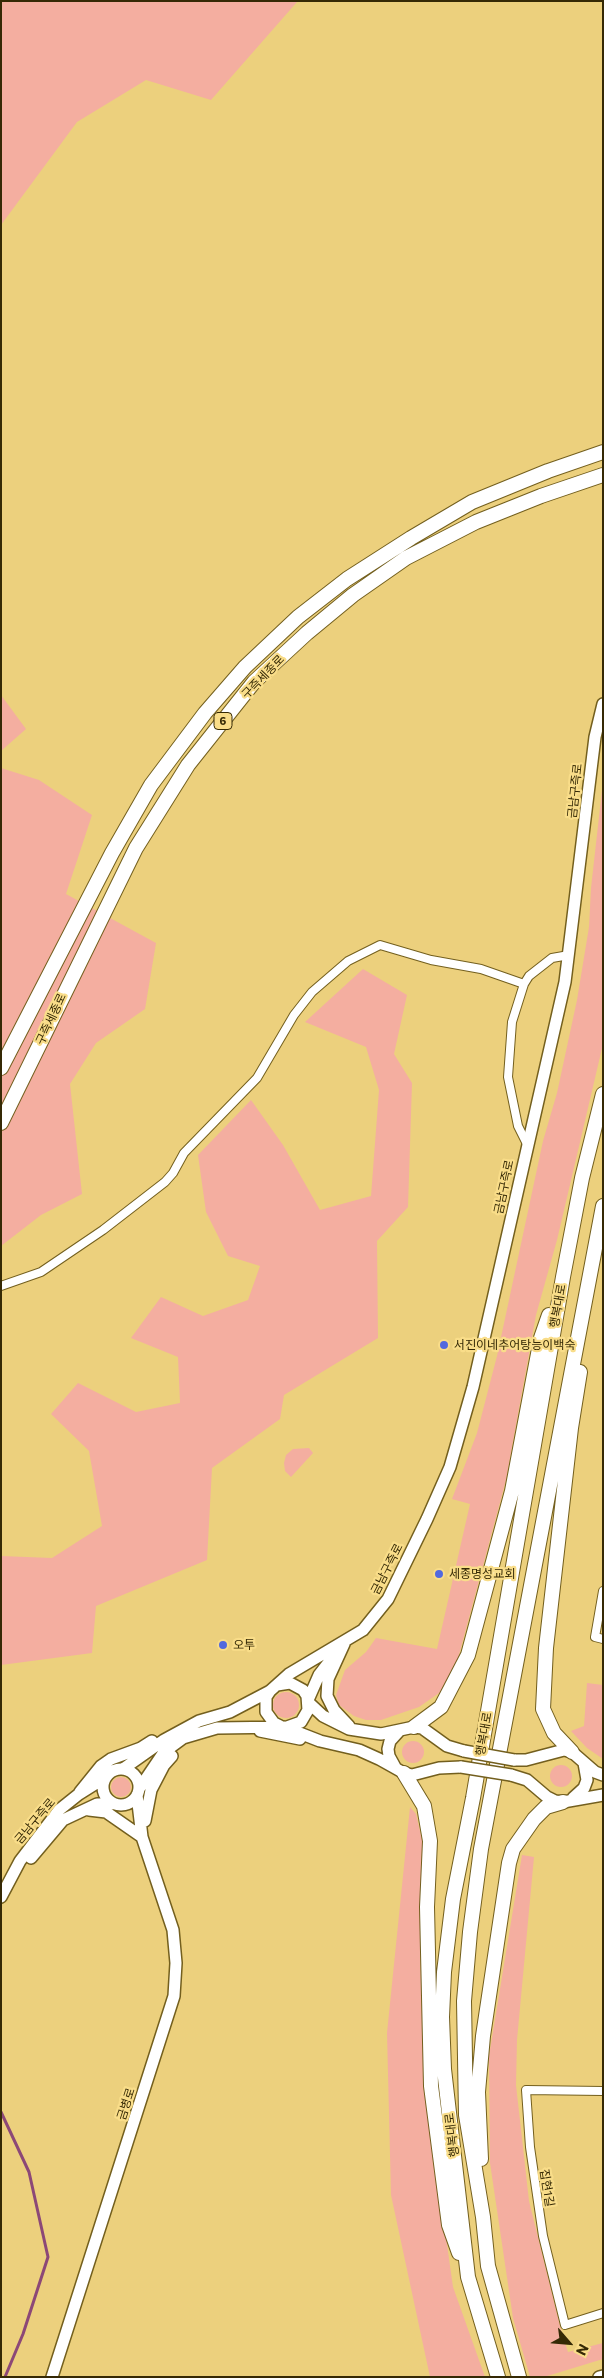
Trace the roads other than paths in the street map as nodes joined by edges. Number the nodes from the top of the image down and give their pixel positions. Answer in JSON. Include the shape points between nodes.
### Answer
{"nodes":[{"id":1,"x":603,"y":452,"type":"edge"},
{"id":2,"x":603,"y":475,"type":"edge"},
{"id":3,"x":603,"y":704,"type":"edge"},
{"id":4,"x":569,"y":955,"type":"junction"},
{"id":5,"x":524,"y":984,"type":"junction"},
{"id":6,"x":1,"y":1068,"type":"edge"},
{"id":7,"x":603,"y":1094,"type":"edge"},
{"id":8,"x":1,"y":1124,"type":"edge"},
{"id":9,"x":528,"y":1146,"type":"junction"},
{"id":10,"x":603,"y":1206,"type":"edge"},
{"id":11,"x":562,"y":1277,"type":"junction"},
{"id":12,"x":587,"y":1282,"type":"junction"},
{"id":13,"x":1,"y":1286,"type":"edge"},
{"id":14,"x":603,"y":1591,"type":"edge"},
{"id":15,"x":603,"y":1639,"type":"edge"},
{"id":16,"x":344,"y":1644,"type":"junction"},
{"id":17,"x":273,"y":1688,"type":"junction"},
{"id":18,"x":308,"y":1701,"type":"junction"},
{"id":19,"x":199,"y":1721,"type":"junction"},
{"id":20,"x":236,"y":1727,"type":"junction"},
{"id":21,"x":282,"y":1727,"type":"junction"},
{"id":22,"x":414,"y":1727,"type":"junction"},
{"id":23,"x":354,"y":1730,"type":"junction"},
{"id":24,"x":400,"y":1730,"type":"junction"},
{"id":25,"x":201,"y":1733,"type":"junction"},
{"id":26,"x":320,"y":1741,"type":"junction"},
{"id":27,"x":572,"y":1752,"type":"junction"},
{"id":28,"x":584,"y":1763,"type":"junction"},
{"id":29,"x":123,"y":1768,"type":"junction"},
{"id":30,"x":401,"y":1771,"type":"junction"},
{"id":31,"x":603,"y":1775,"type":"edge"},
{"id":32,"x":106,"y":1777,"type":"junction"},
{"id":33,"x":138,"y":1792,"type":"junction"},
{"id":34,"x":79,"y":1794,"type":"junction"},
{"id":35,"x":603,"y":1795,"type":"edge"},
{"id":36,"x":567,"y":1800,"type":"junction"},
{"id":37,"x":114,"y":1805,"type":"junction"},
{"id":38,"x":85,"y":1809,"type":"junction"},
{"id":39,"x":142,"y":1837,"type":"junction"},
{"id":40,"x":1,"y":1899,"type":"edge"},
{"id":41,"x":602,"y":2091,"type":"edge"},
{"id":42,"x":603,"y":2099,"type":"edge"},
{"id":43,"x":483,"y":2217,"type":"junction"},
{"id":44,"x":468,"y":2277,"type":"junction"},
{"id":45,"x":603,"y":2313,"type":"edge"},
{"id":46,"x":603,"y":2376,"type":"edge"},
{"id":47,"x":52,"y":2377,"type":"edge"},
{"id":48,"x":498,"y":2377,"type":"edge"},
{"id":49,"x":520,"y":2377,"type":"edge"},
{"id":50,"x":599,"y":2377,"type":"edge"}],
"edges":[{"from":1,"to":6,"type":"highway","name":"구즉세종로","number":"6","via":[[472,502],[410,538],[347,579],[298,617],[245,667],[205,712],[151,785],[112,853]]},
{"from":2,"to":8,"type":"highway","name":"구즉세종로","number":"6","via":[[476,522],[406,558],[307,632],[254,682],[188,765],[136,848]]},
{"from":3,"to":4,"type":"main road","name":"금남구즉로","via":[[595,737]]},
{"from":4,"to":5,"type":"street","via":[[547,961]]},
{"from":4,"to":9,"type":"main road","name":"금남구즉로"},
{"from":5,"to":9,"type":"street","via":[[512,1022],[508,1077],[518,1126]]},
{"from":5,"to":13,"type":"street","via":[[481,969],[431,960],[380,945],[348,961],[312,992],[294,1015],[257,1078],[184,1153],[165,1182],[41,1272]]},
{"from":7,"to":11,"type":"highway","name":"행복대로"},
{"from":9,"to":16,"type":"main road","name":"금남구즉로","via":[[473,1387],[450,1467],[388,1599],[364,1630]]},
{"from":10,"to":12,"type":"highway","name":"행복대로"},
{"from":11,"to":22,"type":"highway","via":[[541,1338],[512,1491],[468,1655],[441,1707]]},
{"from":11,"to":44,"type":"highway","name":"행복대로","via":[[453,1899],[444,1972],[444,2069]]},
{"from":12,"to":27,"type":"highway","via":[[580,1371],[546,1648],[543,1709],[554,1733]]},
{"from":12,"to":43,"type":"highway","name":"행복대로","via":[[481,1849],[470,1932],[464,2001],[466,2115]]},
{"from":14,"to":15,"type":"street","via":[[595,1637]]},
{"from":16,"to":17,"type":"main road","name":"금남구즉로","via":[[289,1674]]},
{"from":16,"to":18,"type":"main road","name":"금남구즉로","via":[[319,1675]]},
{"from":16,"to":23,"type":"main road","via":[[328,1679],[327,1696],[334,1710]]},
{"from":17,"to":18,"type":"main road","via":[[283,1683],[297,1685]]},
{"from":17,"to":19,"type":"main road","name":"금남구즉로","via":[[230,1712]]},
{"from":17,"to":21,"type":"main road","via":[[266,1697],[266,1712],[274,1723]]},
{"from":18,"to":21,"type":"main road","name":"금남구즉로","via":[[308,1710],[301,1722]]},
{"from":18,"to":23,"type":"main road","via":[[323,1716]]},
{"from":19,"to":29,"type":"main road","name":"금남구즉로"},
{"from":19,"to":34,"type":"main road","via":[[111,1759],[101,1766]]},
{"from":20,"to":21,"type":"main road","name":"금남구즉로"},
{"from":20,"to":25,"type":"main road","name":"금남구즉로"},
{"from":20,"to":26,"type":"main road"},
{"from":21,"to":26,"type":"main road"},
{"from":22,"to":24,"type":"main road"},
{"from":22,"to":27,"type":"main road","bridge":true,"via":[[422,1728],[447,1746],[514,1760],[526,1760],[555,1751]]},
{"from":23,"to":24,"type":"main road","via":[[381,1734]]},
{"from":24,"to":30,"type":"main road","via":[[388,1749],[392,1763]]},
{"from":25,"to":33,"type":"main road","name":"금남구즉로","via":[[183,1738],[164,1752]]},
{"from":25,"to":39,"type":"main road","via":[[174,1753],[156,1778]]},
{"from":26,"to":30,"type":"main road","via":[[359,1750]]},
{"from":27,"to":28,"type":"main road"},
{"from":28,"to":31,"type":"main road"},
{"from":28,"to":36,"type":"main road","via":[[587,1780],[579,1795]]},
{"from":29,"to":32,"type":"main road","via":[[110,1772]]},
{"from":29,"to":33,"type":"main road","via":[[137,1777]]},
{"from":30,"to":36,"type":"main road","bridge":true,"via":[[412,1775],[461,1766],[511,1774],[527,1780],[547,1797]]},
{"from":30,"to":44,"type":"highway","via":[[424,1806],[430,1840],[427,1907],[431,2086],[449,2225]]},
{"from":32,"to":34,"type":"main road","name":"금남구즉로"},
{"from":32,"to":37,"type":"main road","via":[[102,1790]]},
{"from":33,"to":37,"type":"main road","via":[[129,1804]]},
{"from":33,"to":39,"type":"main road"},
{"from":34,"to":40,"type":"main road","name":"금남구즉로","via":[[59,1810],[34,1840]]},
{"from":35,"to":36,"type":"main road"},
{"from":36,"to":43,"type":"highway","via":[[546,1807],[534,1819],[513,1849],[509,1864],[483,2036],[478,2092]]},
{"from":37,"to":38,"type":"main road","name":"금남구즉로","via":[[96,1804]]},
{"from":37,"to":39,"type":"main road"},
{"from":38,"to":39,"type":"main road","via":[[106,1812]]},
{"from":38,"to":40,"type":"main road","name":"금남구즉로","via":[[63,1820],[51,1832]]},
{"from":39,"to":47,"type":"main road","name":"금병로","via":[[173,1930],[176,1962],[174,1996]]},
{"from":41,"to":42,"type":"street"},
{"from":41,"to":45,"type":"street","name":"집현1길","via":[[526,2090],[530,2147],[543,2236],[565,2325]]},
{"from":43,"to":49,"type":"highway","name":"행복대로","via":[[488,2266]]},
{"from":44,"to":48,"type":"highway","name":"행복대로"},
{"from":46,"to":50,"type":"main road"}]}
